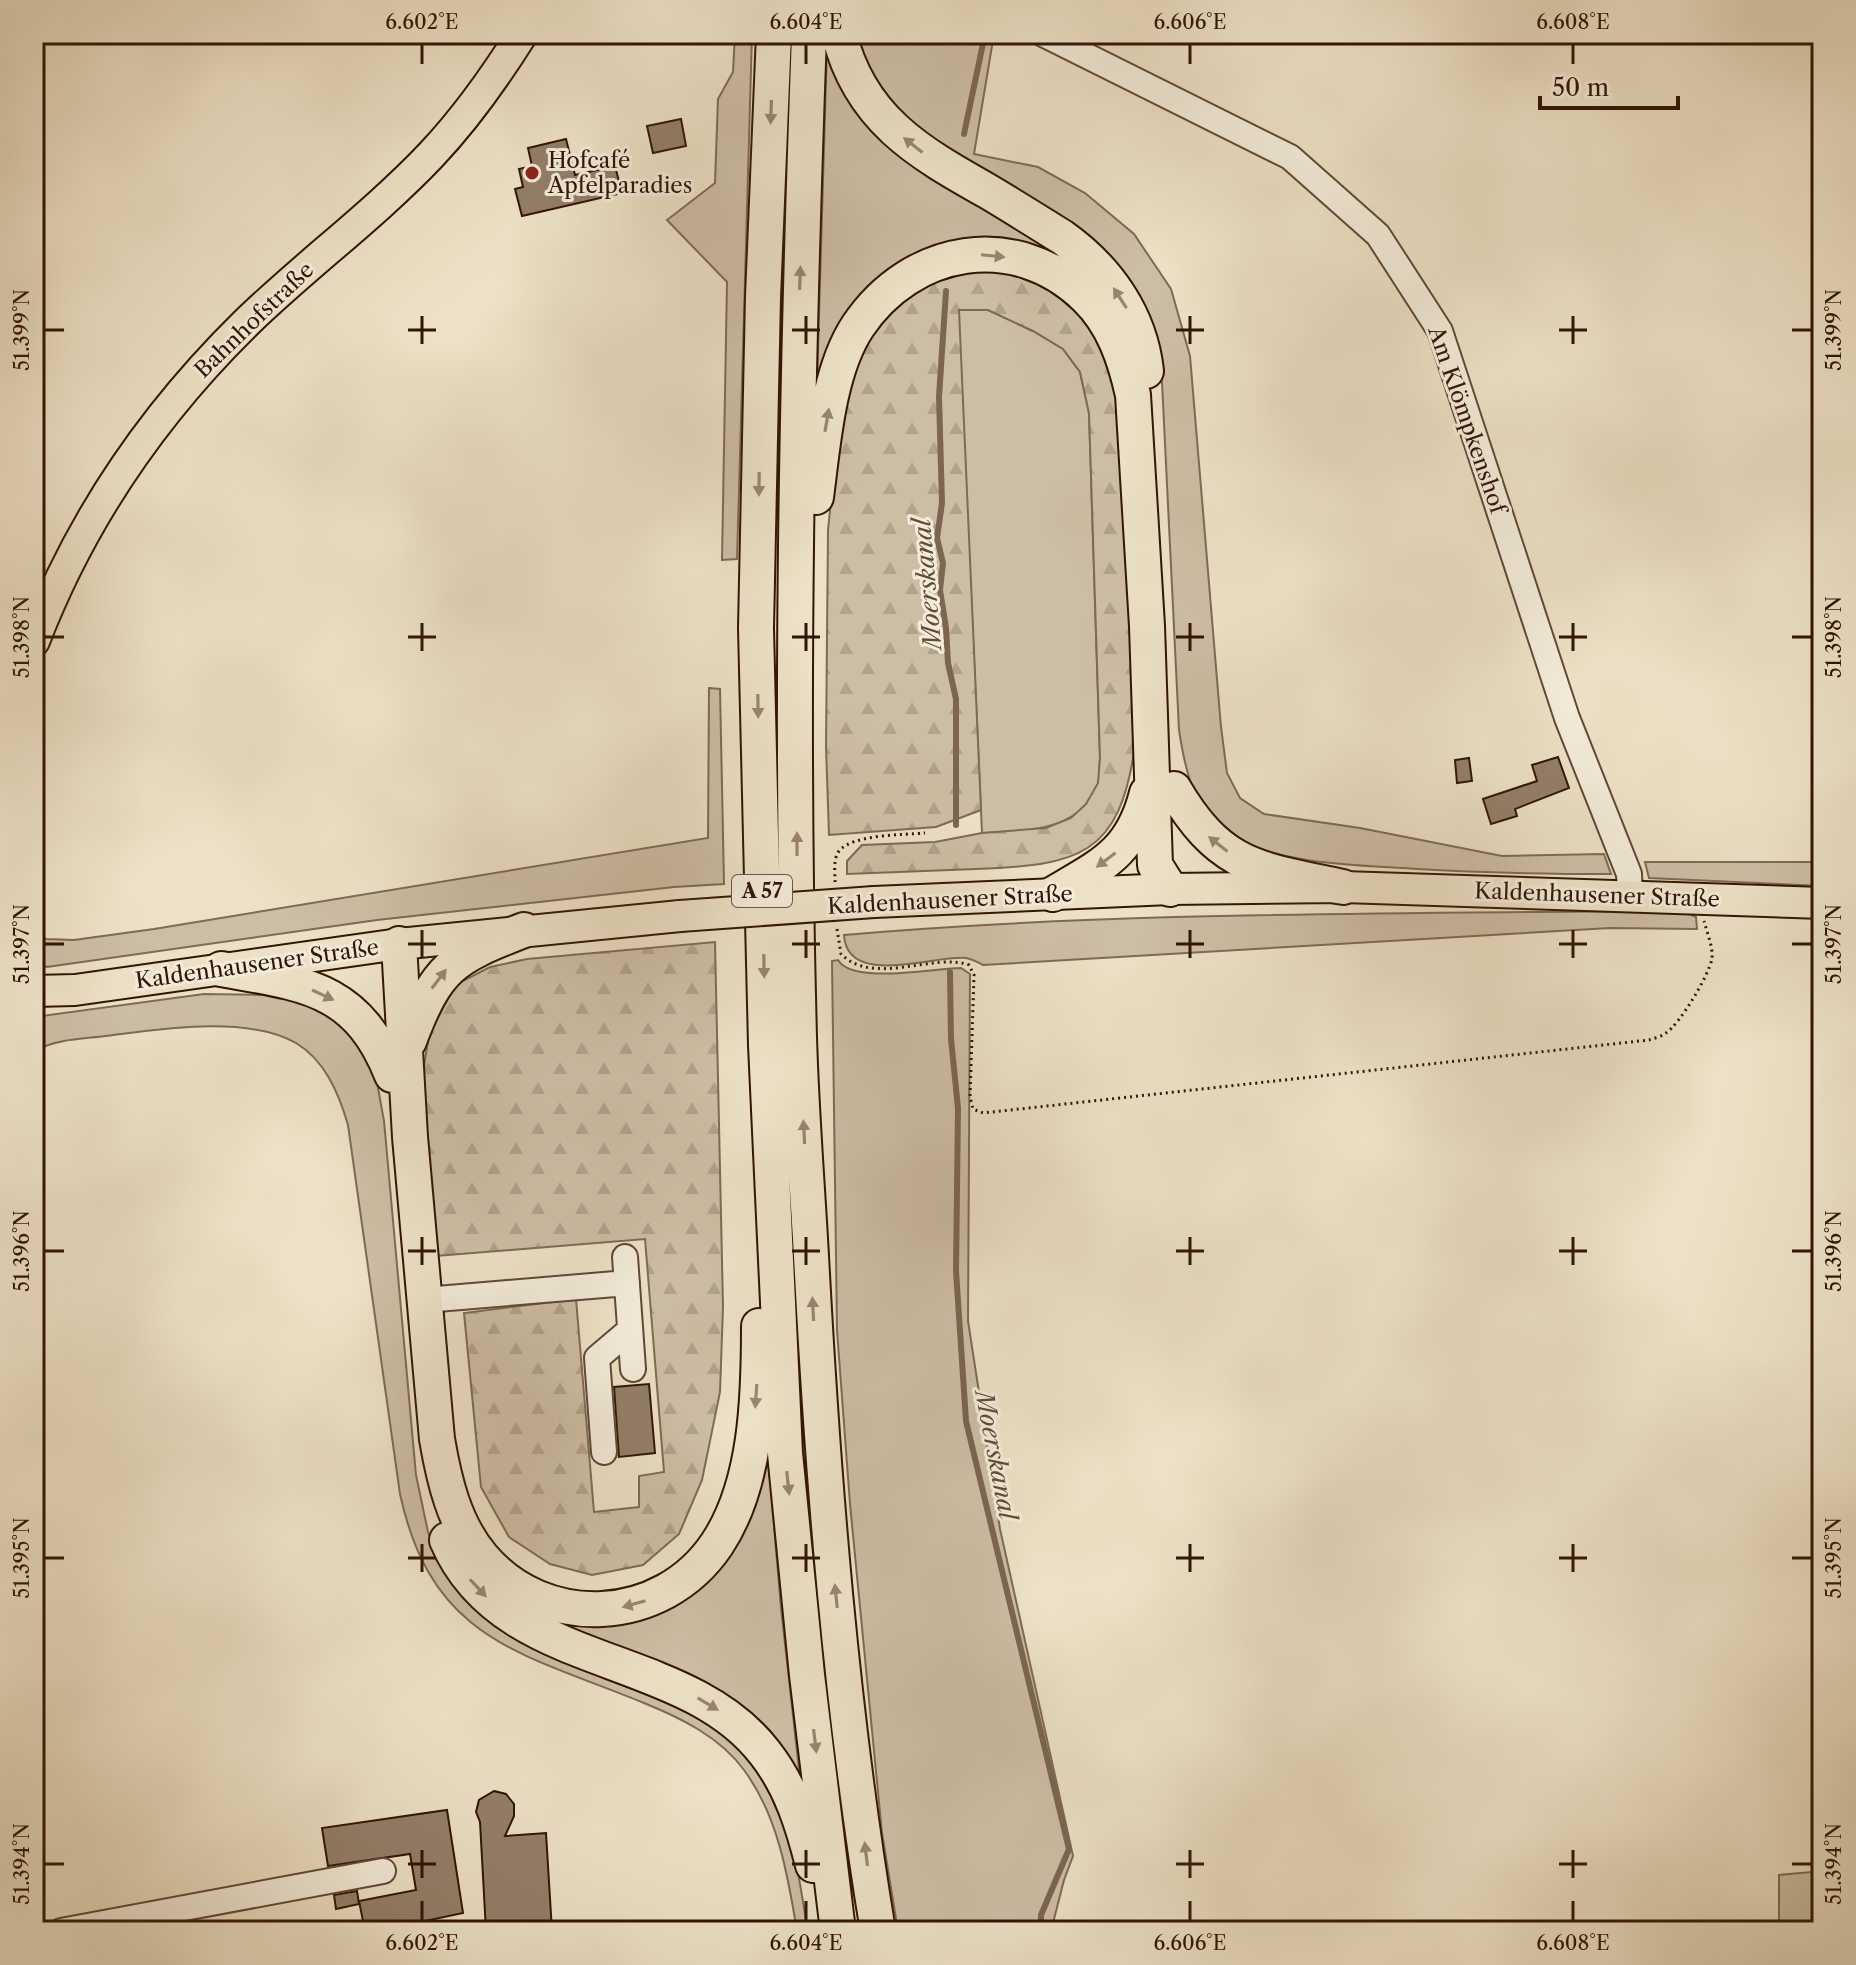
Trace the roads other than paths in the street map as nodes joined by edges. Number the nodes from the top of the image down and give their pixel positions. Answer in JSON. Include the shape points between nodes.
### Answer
{"nodes":[{"id":1,"x":522,"y":34,"type":"edge"},
{"id":2,"x":774,"y":34,"type":"edge"},
{"id":3,"x":809,"y":34,"type":"edge"},
{"id":4,"x":839,"y":34,"type":"edge"},
{"id":5,"x":1043,"y":34,"type":"edge"},
{"id":6,"x":34,"y":641,"type":"edge"},
{"id":7,"x":796,"y":664,"type":"junction"},
{"id":8,"x":1163,"y":779,"type":"junction"},
{"id":9,"x":1343,"y":887,"type":"junction"},
{"id":10,"x":1170,"y":889,"type":"junction"},
{"id":11,"x":1053,"y":894,"type":"junction"},
{"id":12,"x":1630,"y":895,"type":"junction"},
{"id":13,"x":1822,"y":903,"type":"edge"},
{"id":14,"x":524,"y":930,"type":"junction"},
{"id":15,"x":388,"y":946,"type":"junction"},
{"id":16,"x":221,"y":969,"type":"junction"},
{"id":17,"x":34,"y":984,"type":"edge"},
{"id":18,"x":75,"y":990,"type":"junction"},
{"id":19,"x":34,"y":991,"type":"edge"},
{"id":20,"x":399,"y":1062,"type":"junction"},
{"id":21,"x":770,"y":1153,"type":"junction"},
{"id":22,"x":625,"y":1257,"type":"dead end"},
{"id":23,"x":627,"y":1283,"type":"junction"},
{"id":24,"x":425,"y":1300,"type":"junction"},
{"id":25,"x":630,"y":1330,"type":"junction"},
{"id":26,"x":633,"y":1369,"type":"dead end"},
{"id":27,"x":604,"y":1452,"type":"dead end"},
{"id":28,"x":383,"y":1871,"type":"dead end"},
{"id":29,"x":61,"y":1931,"type":"edge"},
{"id":30,"x":830,"y":1931,"type":"edge"},
{"id":31,"x":838,"y":1931,"type":"edge"},
{"id":32,"x":878,"y":1931,"type":"edge"}],
"edges":[{"from":1,"to":6,"type":"main road","name":"Bahnhofstraße","via":[[492,82],[433,153],[247,322],[156,422],[93,516]]},
{"from":2,"to":21,"type":"highway","number":"A 57","one_way":true,"via":[[756,628]]},
{"from":7,"to":3,"type":"highway","number":"A 57","one_way":true},
{"from":8,"to":4,"type":"highway","one_way":true,"via":[[1161,622],[1148,393],[1138,332],[1125,305],[1085,253],[915,149],[881,117],[857,83]]},
{"from":5,"to":12,"type":"street","name":"Am Klömpkenshof","via":[[1290,157],[1378,235],[1440,331],[1567,718],[1629,874]]},
{"from":7,"to":8,"type":"highway","one_way":true,"via":[[827,414],[857,327],[911,273],[940,260],[976,254],[1043,267],[1086,297],[1104,319],[1127,369]]},
{"from":32,"to":7,"type":"highway","number":"A 57","one_way":true,"via":[[843,1671],[822,1459],[799,1044]]},
{"from":9,"to":8,"type":"highway","one_way":true,"via":[[1241,861],[1191,819]]},
{"from":8,"to":10,"type":"highway","via":[[1155,865]]},
{"from":8,"to":11,"type":"highway","one_way":true,"via":[[1123,847]]},
{"from":9,"to":10,"type":"main road","name":"Kaldenhausener Straße"},
{"from":9,"to":12,"type":"main road","name":"Kaldenhausener Straße"},
{"from":10,"to":11,"type":"main road","name":"Kaldenhausener Straße"},
{"from":11,"to":14,"type":"main road","name":"Kaldenhausener Straße","bridge":true,"via":[[874,902]]},
{"from":12,"to":13,"type":"main road","name":"Kaldenhausener Straße"},
{"from":14,"to":15,"type":"main road","name":"Kaldenhausener Straße"},
{"from":20,"to":14,"type":"highway","one_way":true,"via":[[442,973],[458,959]]},
{"from":15,"to":16,"type":"main road","name":"Kaldenhausener Straße"},
{"from":15,"to":20,"type":"highway"},
{"from":16,"to":18,"type":"main road","name":"Kaldenhausener Straße"},
{"from":16,"to":20,"type":"highway","one_way":true,"via":[[303,986],[347,1007]]},
{"from":17,"to":18,"type":"main road"},
{"from":18,"to":19,"type":"main road","name":"Kaldenhausener Straße"},
{"from":20,"to":24,"type":"highway"},
{"from":20,"to":30,"type":"highway","one_way":true,"via":[[429,1476],[452,1550],[475,1585],[509,1615],[561,1643],[685,1692],[740,1726],[782,1776],[795,1805]]},
{"from":21,"to":24,"type":"highway","one_way":true,"via":[[755,1190],[759,1339],[744,1478],[717,1544],[693,1572],[656,1597],[612,1609],[560,1606],[510,1583],[480,1555],[458,1518],[441,1460]]},
{"from":21,"to":31,"type":"highway","number":"A 57","one_way":true,"via":[[785,1453]]},
{"from":22,"to":23,"type":"street"},
{"from":23,"to":24,"type":"street"},
{"from":23,"to":25,"type":"street"},
{"from":25,"to":26,"type":"street"},
{"from":25,"to":27,"type":"street","via":[[597,1358]]},
{"from":28,"to":29,"type":"street"}]}
